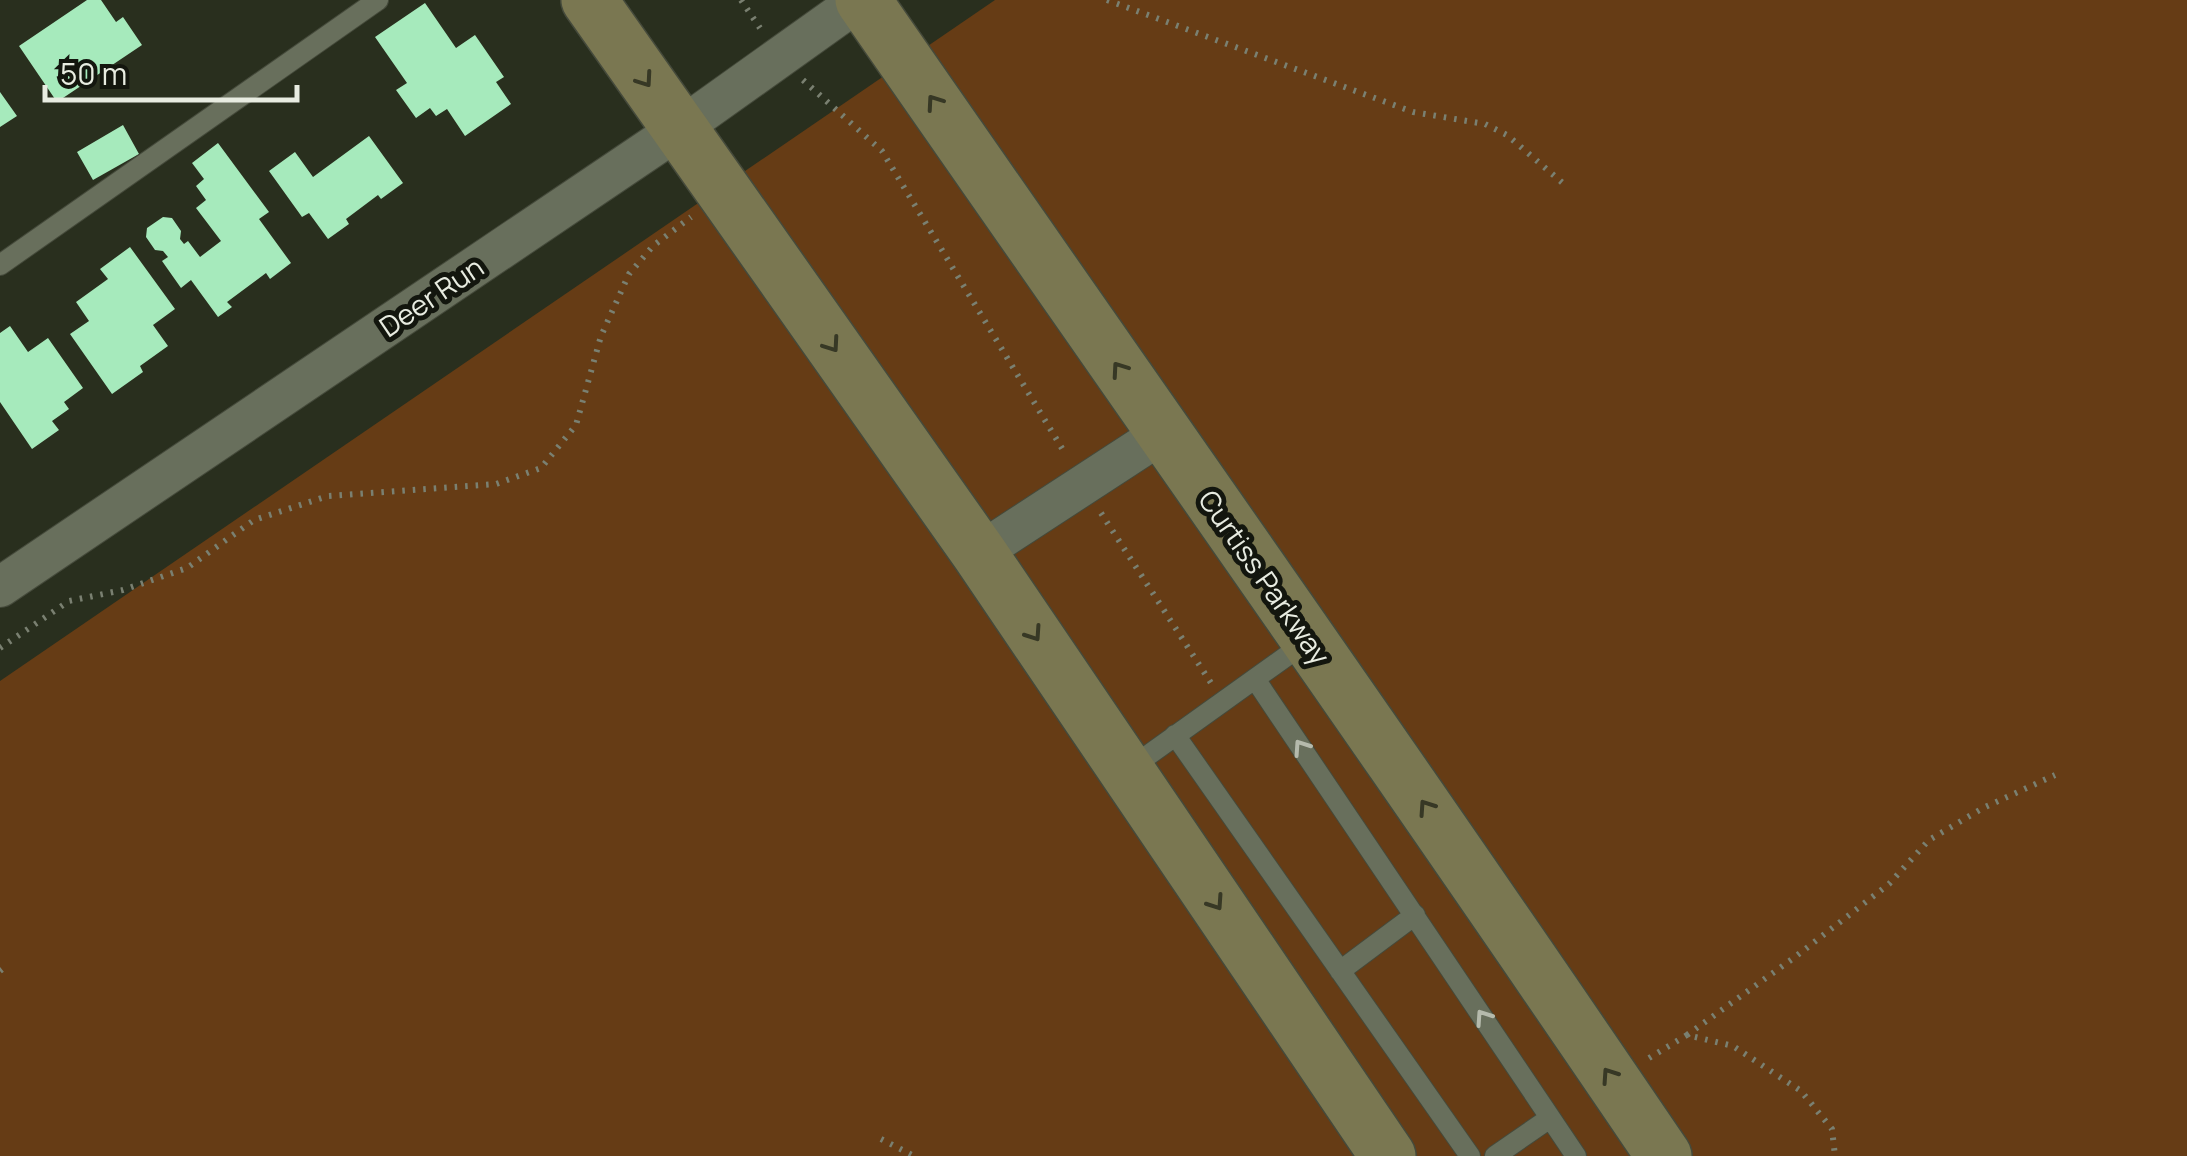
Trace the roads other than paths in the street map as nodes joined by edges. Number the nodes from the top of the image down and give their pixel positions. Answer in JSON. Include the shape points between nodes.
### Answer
{"nodes":[{"id":1,"x":378,"y":0,"type":"edge"},
{"id":2,"x":588,"y":0,"type":"edge"},
{"id":3,"x":861,"y":0,"type":"edge"},
{"id":4,"x":679,"y":128,"type":"junction"},
{"id":5,"x":0,"y":264,"type":"edge"},
{"id":6,"x":1163,"y":433,"type":"junction"},
{"id":7,"x":979,"y":553,"type":"junction"},
{"id":8,"x":0,"y":588,"type":"edge"},
{"id":9,"x":1310,"y":639,"type":"junction"},
{"id":10,"x":1255,"y":679,"type":"junction"},
{"id":11,"x":1176,"y":736,"type":"junction"},
{"id":12,"x":1126,"y":770,"type":"junction"},
{"id":13,"x":1415,"y":915,"type":"junction"},
{"id":14,"x":1340,"y":971,"type":"junction"},
{"id":15,"x":1550,"y":1118,"type":"junction"},
{"id":16,"x":1388,"y":1156,"type":"edge"},
{"id":17,"x":1470,"y":1156,"type":"edge"},
{"id":18,"x":1494,"y":1156,"type":"edge"},
{"id":19,"x":1576,"y":1156,"type":"edge"},
{"id":20,"x":1664,"y":1156,"type":"edge"}],
"edges":[{"from":1,"to":5,"type":"lane"},
{"from":2,"to":4,"type":"main road","one_way":true},
{"from":3,"to":4,"type":"street","name":"Deer Run"},
{"from":6,"to":3,"type":"main road","name":"Curtiss Parkway","one_way":true},
{"from":4,"to":7,"type":"main road","one_way":true},
{"from":4,"to":8,"type":"street","name":"Deer Run"},
{"from":6,"to":7,"type":"street"},
{"from":6,"to":9,"type":"main road","name":"Curtiss Parkway"},
{"from":7,"to":12,"type":"main road","one_way":true},
{"from":9,"to":10,"type":"lane"},
{"from":20,"to":9,"type":"main road","name":"Curtiss Parkway","one_way":true},
{"from":10,"to":11,"type":"lane"},
{"from":13,"to":10,"type":"lane","one_way":true},
{"from":11,"to":12,"type":"lane"},
{"from":11,"to":14,"type":"lane"},
{"from":12,"to":16,"type":"main road","one_way":true},
{"from":13,"to":14,"type":"lane"},
{"from":15,"to":13,"type":"lane","one_way":true},
{"from":14,"to":17,"type":"lane"},
{"from":15,"to":18,"type":"lane"},
{"from":15,"to":19,"type":"lane"}]}
